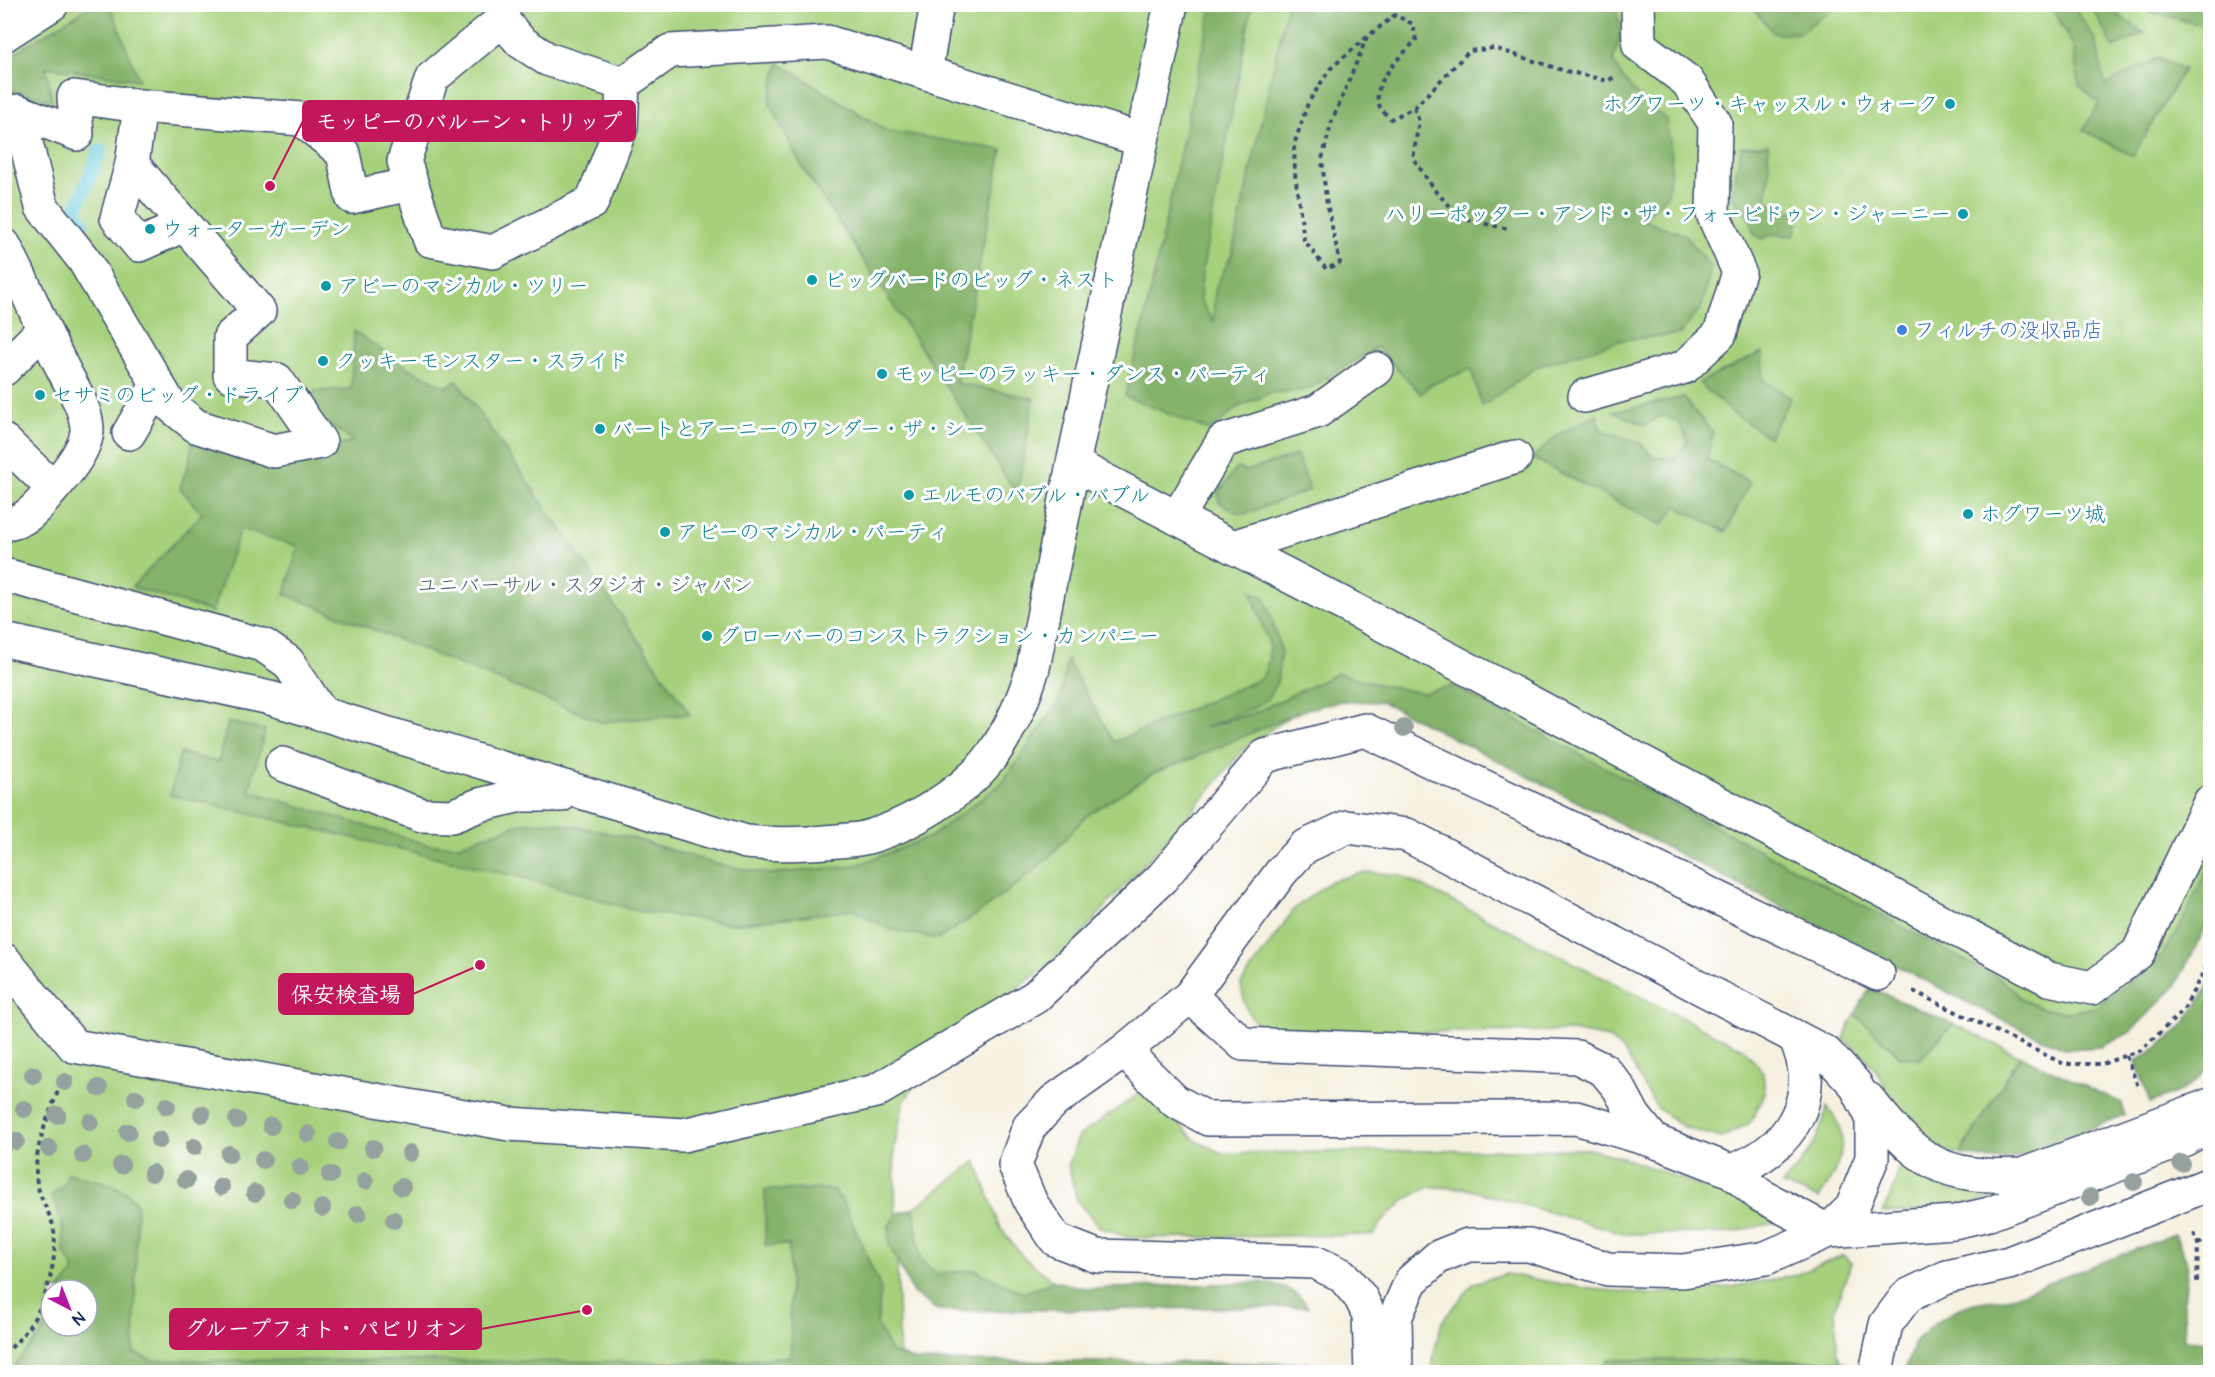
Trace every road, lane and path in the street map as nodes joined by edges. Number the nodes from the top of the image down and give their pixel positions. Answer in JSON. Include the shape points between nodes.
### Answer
{"nodes":[{"id":1,"x":52,"y":4,"type":"edge"},
{"id":2,"x":937,"y":4,"type":"edge"},
{"id":3,"x":1171,"y":4,"type":"edge"},
{"id":4,"x":1638,"y":4,"type":"edge"},
{"id":5,"x":503,"y":12,"type":"edge"},
{"id":6,"x":4,"y":35,"type":"edge"},
{"id":7,"x":1367,"y":37,"type":"junction"},
{"id":8,"x":1639,"y":45,"type":"junction"},
{"id":9,"x":925,"y":72,"type":"junction"},
{"id":10,"x":623,"y":84,"type":"junction"},
{"id":11,"x":140,"y":106,"type":"junction"},
{"id":12,"x":1414,"y":108,"type":"junction"},
{"id":13,"x":1142,"y":140,"type":"junction"},
{"id":14,"x":132,"y":164,"type":"junction"},
{"id":15,"x":411,"y":184,"type":"junction"},
{"id":16,"x":184,"y":225,"type":"junction"},
{"id":17,"x":1509,"y":229,"type":"dead end"},
{"id":18,"x":4,"y":245,"type":"edge"},
{"id":19,"x":44,"y":329,"type":"junction"},
{"id":20,"x":4,"y":369,"type":"edge"},
{"id":21,"x":1377,"y":369,"type":"dead end"},
{"id":22,"x":157,"y":385,"type":"junction"},
{"id":23,"x":1585,"y":396,"type":"dead end"},
{"id":24,"x":129,"y":433,"type":"dead end"},
{"id":25,"x":4,"y":441,"type":"edge"},
{"id":26,"x":1515,"y":457,"type":"dead end"},
{"id":27,"x":1073,"y":464,"type":"junction"},
{"id":28,"x":53,"y":488,"type":"junction"},
{"id":29,"x":1177,"y":518,"type":"junction"},
{"id":30,"x":4,"y":524,"type":"edge"},
{"id":31,"x":1233,"y":547,"type":"junction"},
{"id":32,"x":4,"y":575,"type":"edge"},
{"id":33,"x":4,"y":640,"type":"edge"},
{"id":34,"x":322,"y":714,"type":"junction"},
{"id":35,"x":282,"y":764,"type":"dead end"},
{"id":36,"x":589,"y":795,"type":"junction"},
{"id":37,"x":2211,"y":802,"type":"edge"},
{"id":38,"x":4,"y":960,"type":"edge"},
{"id":39,"x":1878,"y":974,"type":"dead end"},
{"id":40,"x":1190,"y":996,"type":"junction"},
{"id":41,"x":1795,"y":1037,"type":"junction"},
{"id":42,"x":74,"y":1046,"type":"junction"},
{"id":43,"x":1124,"y":1051,"type":"junction"},
{"id":44,"x":1855,"y":1084,"type":"junction"},
{"id":45,"x":2211,"y":1105,"type":"edge"},
{"id":46,"x":2211,"y":1125,"type":"edge"},
{"id":47,"x":1654,"y":1141,"type":"junction"},
{"id":48,"x":1731,"y":1171,"type":"junction"},
{"id":49,"x":2211,"y":1184,"type":"edge"},
{"id":50,"x":1828,"y":1231,"type":"junction"},
{"id":51,"x":2211,"y":1242,"type":"edge"},
{"id":52,"x":2198,"y":1243,"type":"dead end"},
{"id":53,"x":4,"y":1354,"type":"edge"},
{"id":54,"x":1371,"y":1372,"type":"edge"},
{"id":55,"x":1396,"y":1372,"type":"edge"},
{"id":56,"x":1876,"y":1372,"type":"edge"}],
"edges":[{"from":1,"to":6,"type":"street"},
{"from":2,"to":9,"type":"street"},
{"from":3,"to":13,"type":"street"},
{"from":4,"to":8,"type":"street"},
{"from":5,"to":10,"type":"street","via":[[521,42],[547,59]]},
{"from":5,"to":15,"type":"street","via":[[432,78],[404,161]]},
{"from":7,"to":7,"type":"path","via":[[1332,121],[1322,159],[1340,263],[1326,269],[1304,240],[1294,145],[1308,103],[1330,69]]},
{"from":7,"to":12,"type":"path","via":[[1395,15],[1413,24],[1416,40],[1378,87],[1380,107],[1391,119]]},
{"from":8,"to":12,"type":"path","via":[[1620,74],[1608,81],[1494,48],[1469,51]]},
{"from":8,"to":23,"type":"street","via":[[1687,81],[1715,123],[1713,214],[1739,272],[1720,334],[1685,367]]},
{"from":9,"to":10,"type":"street","via":[[827,42],[774,44],[670,51]]},
{"from":9,"to":13,"type":"street"},
{"from":10,"to":15,"type":"street","via":[[621,127],[592,202],[493,252],[430,240]]},
{"from":11,"to":14,"type":"street"},
{"from":11,"to":15,"type":"street","via":[[301,119],[343,153],[352,197]]},
{"from":11,"to":22,"type":"street","via":[[74,96],[77,134],[18,111],[42,207],[84,261]]},
{"from":12,"to":17,"type":"path","via":[[1419,122],[1413,158],[1436,192],[1462,219]]},
{"from":13,"to":27,"type":"street"},
{"from":14,"to":16,"type":"street"},
{"from":14,"to":16,"type":"street","via":[[117,218],[139,245]]},
{"from":16,"to":22,"type":"street","via":[[259,312],[230,337],[231,375],[277,380],[320,442],[274,452],[196,426],[170,405]]},
{"from":18,"to":19,"type":"street"},
{"from":19,"to":20,"type":"street"},
{"from":19,"to":28,"type":"street","via":[[87,429],[85,443]]},
{"from":21,"to":29,"type":"street","via":[[1318,411],[1223,441]]},
{"from":22,"to":24,"type":"street"},
{"from":25,"to":28,"type":"street"},
{"from":26,"to":31,"type":"street"},
{"from":27,"to":29,"type":"street"},
{"from":27,"to":36,"type":"street","via":[[1033,668],[1023,700],[992,756],[932,808],[864,838],[787,846],[746,842]]},
{"from":28,"to":30,"type":"street","via":[[33,512]]},
{"from":29,"to":31,"type":"street"},
{"from":31,"to":37,"type":"street","via":[[2049,979],[2092,988],[2138,953]]},
{"from":32,"to":34,"type":"street","via":[[263,645],[288,662]]},
{"from":33,"to":34,"type":"street","via":[[270,698]]},
{"from":34,"to":36,"type":"street"},
{"from":35,"to":36,"type":"street","via":[[422,815],[452,816],[521,795]]},
{"from":38,"to":42,"type":"street"},
{"from":39,"to":42,"type":"street","via":[[1365,730],[1265,756],[1162,878],[1035,997],[876,1091],[682,1135],[509,1124]]},
{"from":40,"to":41,"type":"street","via":[[1304,847],[1347,827],[1407,835]]},
{"from":40,"to":43,"type":"street"},
{"from":40,"to":47,"type":"street","via":[[1243,1044],[1577,1057],[1604,1070]]},
{"from":41,"to":44,"type":"street","via":[[1826,1053]]},
{"from":41,"to":48,"type":"street","via":[[1802,1051],[1806,1084],[1798,1119],[1758,1158]]},
{"from":42,"to":53,"type":"path","via":[[36,1152],[36,1177],[54,1241],[49,1285],[31,1325]]},
{"from":43,"to":47,"type":"street","via":[[1176,1101],[1208,1119],[1576,1118]]},
{"from":43,"to":54,"type":"street","via":[[1054,1101],[1029,1127],[1015,1166],[1031,1203],[1056,1240],[1097,1256],[1314,1262],[1342,1275],[1361,1298],[1369,1314]]},
{"from":44,"to":45,"type":"street","via":[[1895,1133],[1920,1155],[1970,1175],[2022,1175]]},
{"from":44,"to":50,"type":"street","via":[[1872,1117],[1872,1158],[1852,1208]]},
{"from":46,"to":50,"type":"street","via":[[2185,1139],[1989,1214],[1954,1222]]},
{"from":47,"to":48,"type":"street"},
{"from":48,"to":50,"type":"street","via":[[1760,1195]]},
{"from":49,"to":56,"type":"street","via":[[2009,1263],[1947,1276],[1907,1296],[1886,1324]]},
{"from":50,"to":55,"type":"street","via":[[1766,1258],[1683,1271],[1608,1269],[1529,1245],[1468,1245],[1438,1257],[1411,1281],[1395,1318]]},
{"from":51,"to":52,"type":"path"}]}
